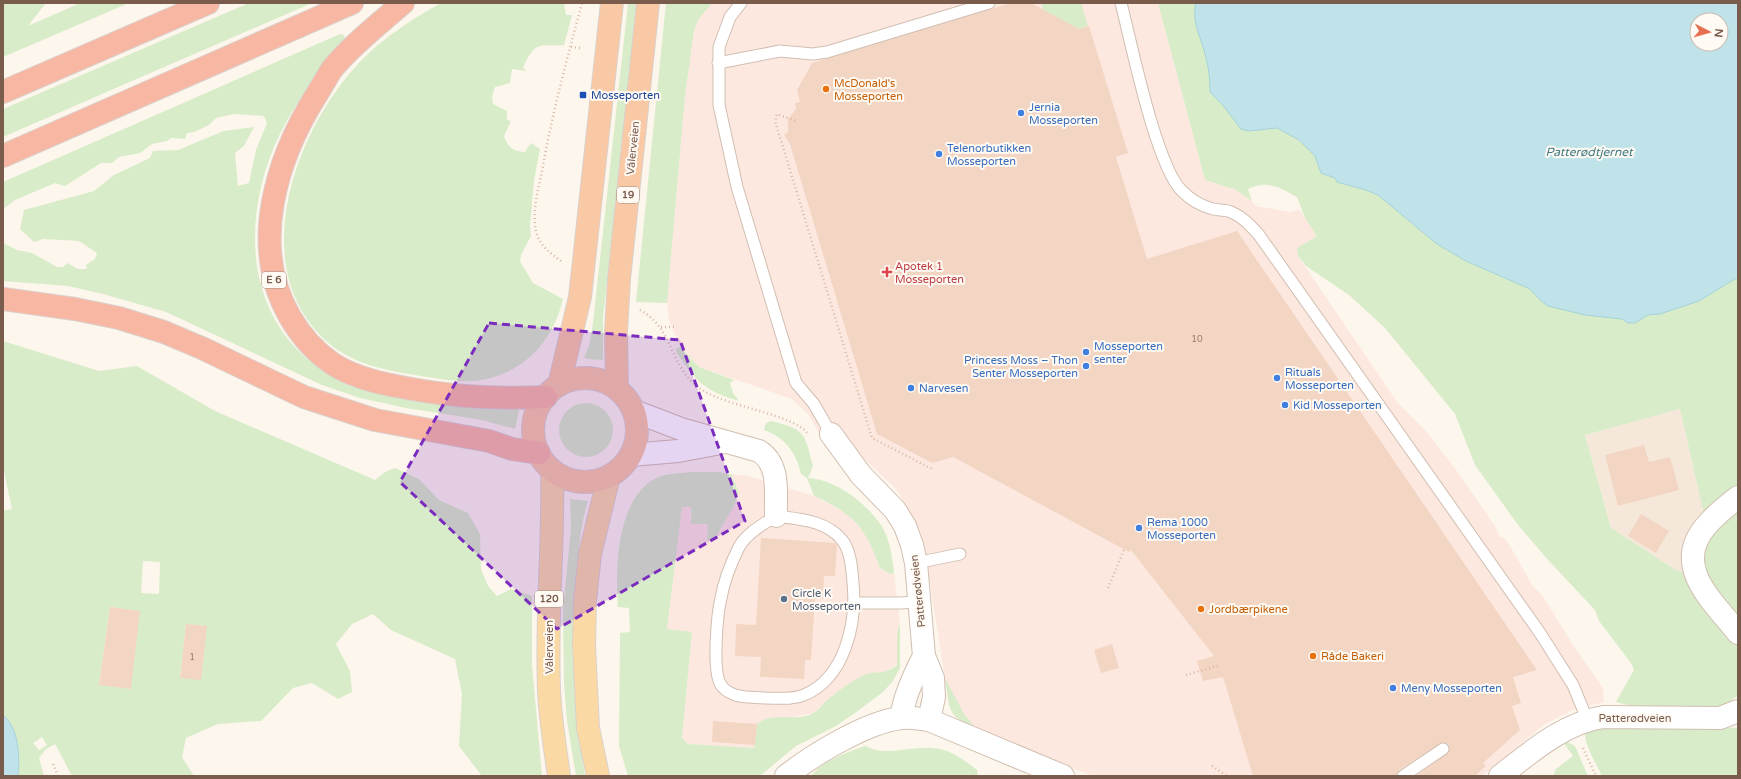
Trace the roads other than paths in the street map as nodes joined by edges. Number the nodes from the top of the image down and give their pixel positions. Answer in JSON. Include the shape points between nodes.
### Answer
{"nodes":[{"id":1,"x":208,"y":3,"type":"edge"},
{"id":2,"x":352,"y":3,"type":"edge"},
{"id":3,"x":403,"y":3,"type":"edge"},
{"id":4,"x":612,"y":3,"type":"edge"},
{"id":5,"x":648,"y":3,"type":"edge"},
{"id":6,"x":741,"y":3,"type":"edge"},
{"id":7,"x":989,"y":3,"type":"edge"},
{"id":8,"x":1121,"y":3,"type":"edge"},
{"id":9,"x":718,"y":63,"type":"junction"},
{"id":10,"x":3,"y":92,"type":"edge"},
{"id":11,"x":3,"y":156,"type":"edge"},
{"id":12,"x":3,"y":299,"type":"edge"},
{"id":13,"x":617,"y":388,"type":"junction"},
{"id":14,"x":552,"y":391,"type":"junction"},
{"id":15,"x":634,"y":411,"type":"junction"},
{"id":16,"x":821,"y":437,"type":"joint"},
{"id":17,"x":725,"y":442,"type":"junction"},
{"id":18,"x":539,"y":453,"type":"junction"},
{"id":19,"x":631,"y":455,"type":"junction"},
{"id":20,"x":552,"y":470,"type":"junction"},
{"id":21,"x":609,"y":476,"type":"junction"},
{"id":22,"x":1738,"y":497,"type":"edge"},
{"id":23,"x":776,"y":516,"type":"junction"},
{"id":24,"x":960,"y":554,"type":"dead end"},
{"id":25,"x":916,"y":563,"type":"junction"},
{"id":26,"x":920,"y":601,"type":"junction"},
{"id":27,"x":855,"y":602,"type":"junction"},
{"id":28,"x":1738,"y":633,"type":"edge"},
{"id":29,"x":924,"y":656,"type":"junction"},
{"id":30,"x":1738,"y":711,"type":"edge"},
{"id":31,"x":901,"y":718,"type":"junction"},
{"id":32,"x":929,"y":720,"type":"junction"},
{"id":33,"x":1579,"y":723,"type":"junction"},
{"id":34,"x":1443,"y":749,"type":"dead end"},
{"id":35,"x":791,"y":774,"type":"edge"},
{"id":36,"x":559,"y":776,"type":"edge"},
{"id":37,"x":598,"y":776,"type":"edge"},
{"id":38,"x":1063,"y":776,"type":"edge"},
{"id":39,"x":1403,"y":776,"type":"edge"},
{"id":40,"x":1500,"y":776,"type":"edge"}],
"edges":[{"from":1,"to":10,"type":"highway"},
{"from":2,"to":11,"type":"highway"},
{"from":3,"to":14,"type":"highway","number":"E 6","via":[[356,43],[332,70],[296,131],[280,170],[271,214],[269,247],[273,277],[283,306],[298,331],[314,349],[333,364],[352,374],[382,383],[462,397],[489,398]]},
{"from":4,"to":14,"type":"highway","via":[[580,297]]},
{"from":5,"to":13,"type":"highway","name":"Vålerveien","number":"19","via":[[619,278],[616,332]]},
{"from":6,"to":9,"type":"lane","via":[[730,17],[724,31]]},
{"from":7,"to":9,"type":"lane","via":[[827,52],[813,54],[780,51]]},
{"from":8,"to":33,"type":"lane","via":[[1157,138],[1172,179],[1198,203],[1228,211],[1245,220],[1258,235],[1540,633],[1572,685]]},
{"from":9,"to":16,"type":"lane","via":[[719,105],[737,187],[796,383],[814,404]]},
{"from":12,"to":18,"type":"highway","via":[[120,318],[164,332],[204,349],[304,397],[375,420]]},
{"from":13,"to":14,"type":"highway","via":[[604,381],[588,378],[573,379]]},
{"from":13,"to":15,"type":"highway","via":[[627,398]]},
{"from":14,"to":18,"type":"highway","via":[[538,409],[534,423],[534,437]]},
{"from":15,"to":17,"type":"street"},
{"from":15,"to":19,"type":"highway","via":[[638,426]]},
{"from":16,"to":25,"type":"street","name":"Patterødveien","via":[[850,461],[895,510],[905,526]]},
{"from":17,"to":19,"type":"street","via":[[678,451]]},
{"from":17,"to":23,"type":"street","via":[[767,456],[774,472]]},
{"from":18,"to":20,"type":"highway"},
{"from":19,"to":21,"type":"highway"},
{"from":20,"to":21,"type":"highway","via":[[580,482],[595,481]]},
{"from":20,"to":36,"type":"main road","name":"Vålerveien","number":"120","via":[[554,517],[549,601],[549,689]]},
{"from":21,"to":37,"type":"main road","via":[[590,554],[585,600],[584,646],[588,728]]},
{"from":22,"to":28,"type":"street","via":[[1705,527],[1698,537],[1692,560],[1698,583]]},
{"from":23,"to":27,"type":"lane","via":[[806,520],[826,527],[842,540],[851,562]]},
{"from":23,"to":27,"type":"lane","via":[[752,531],[740,546],[729,571],[720,599],[716,657],[717,677],[721,685],[728,692],[742,696],[788,699],[816,688],[834,671],[845,651]]},
{"from":24,"to":25,"type":"lane"},
{"from":25,"to":26,"type":"street","name":"Patterødveien"},
{"from":26,"to":27,"type":"lane"},
{"from":26,"to":29,"type":"street","name":"Patterødveien"},
{"from":29,"to":31,"type":"street","name":"Patterødveien"},
{"from":29,"to":32,"type":"street","name":"Patterødveien","via":[[933,678],[934,697]]},
{"from":30,"to":33,"type":"street","name":"Patterødveien","via":[[1720,718],[1603,717]]},
{"from":31,"to":32,"type":"street"},
{"from":31,"to":35,"type":"street","via":[[845,738]]},
{"from":32,"to":38,"type":"street"},
{"from":33,"to":40,"type":"street","name":"Patterødveien","via":[[1533,751]]},
{"from":34,"to":39,"type":"lane"}]}
